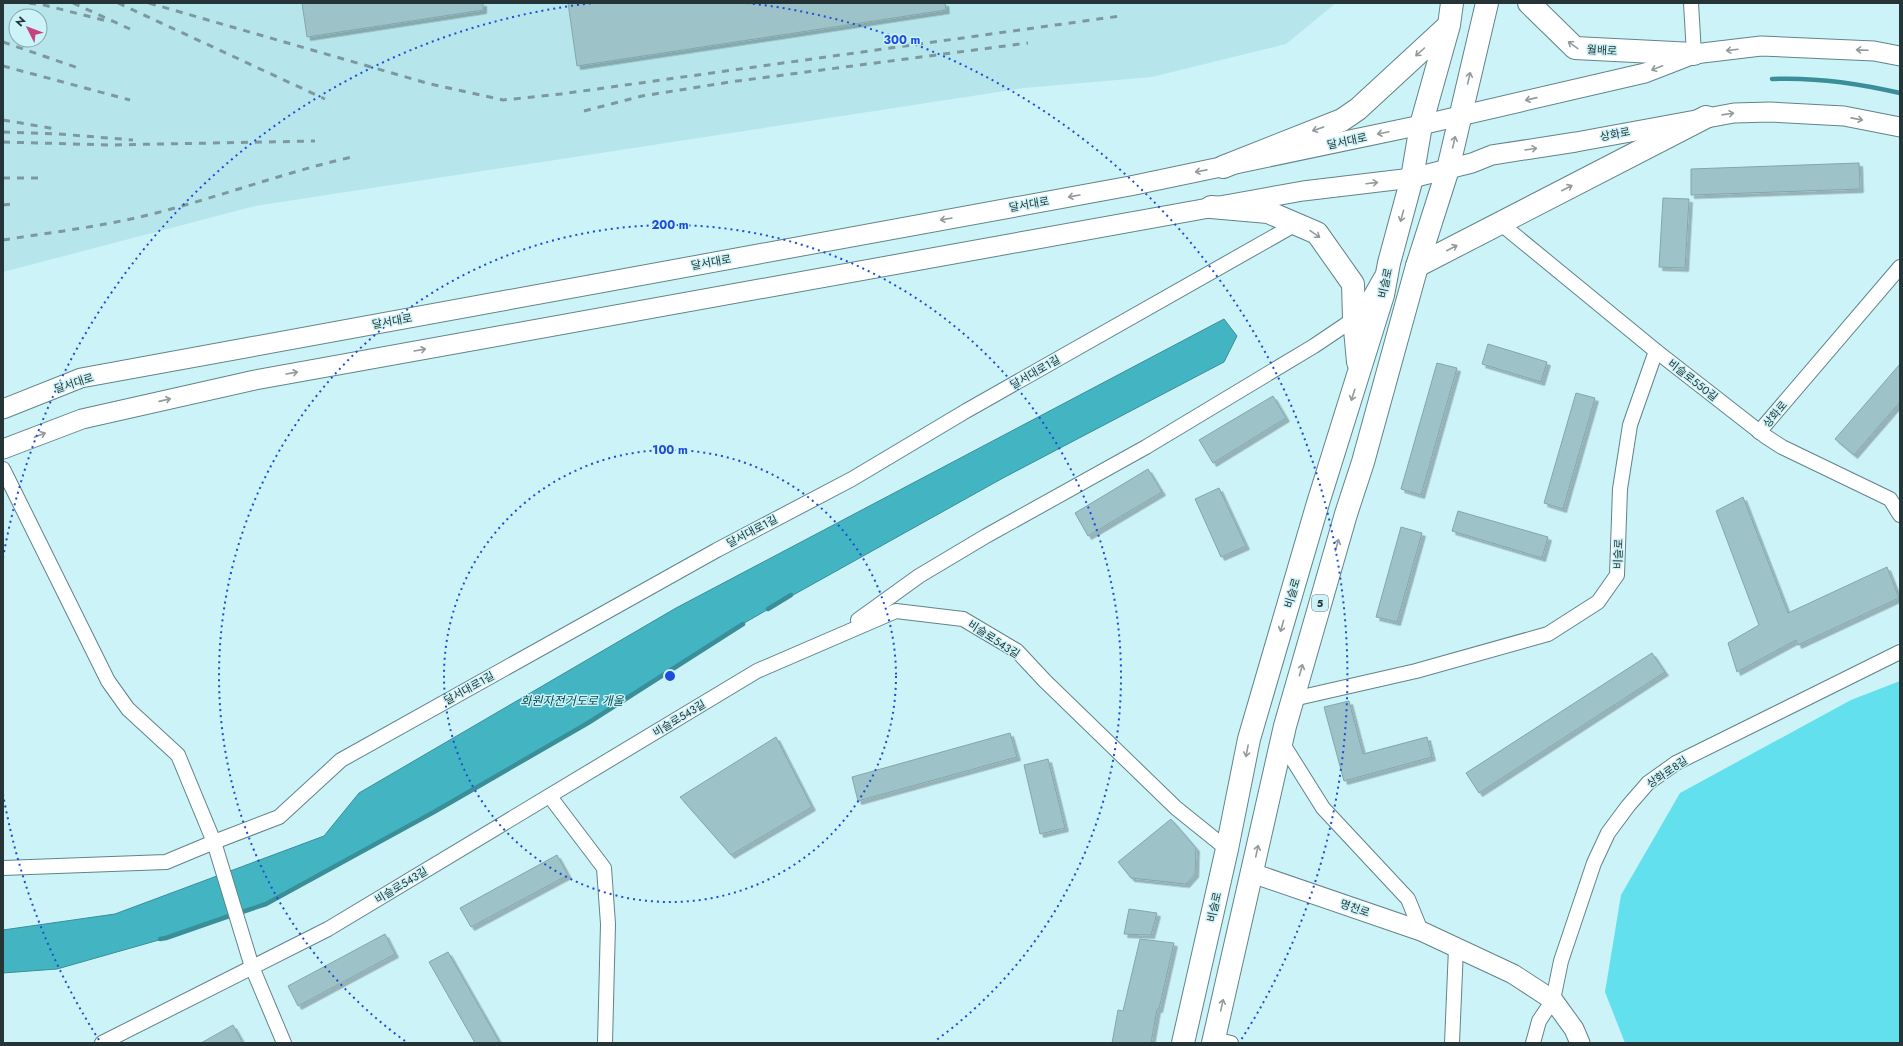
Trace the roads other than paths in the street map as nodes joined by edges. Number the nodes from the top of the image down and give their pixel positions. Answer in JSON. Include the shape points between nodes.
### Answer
{"nodes":[{"id":1,"x":1452,"y":3,"type":"edge"},
{"id":2,"x":1487,"y":3,"type":"edge"},
{"id":3,"x":1529,"y":3,"type":"edge"},
{"id":4,"x":1691,"y":3,"type":"edge"},
{"id":5,"x":1449,"y":25,"type":"junction"},
{"id":6,"x":1694,"y":54,"type":"junction"},
{"id":7,"x":1900,"y":56,"type":"edge"},
{"id":8,"x":1460,"y":116,"type":"junction"},
{"id":9,"x":1706,"y":117,"type":"junction"},
{"id":10,"x":1422,"y":125,"type":"junction"},
{"id":11,"x":1900,"y":127,"type":"edge"},
{"id":12,"x":1223,"y":167,"type":"junction"},
{"id":13,"x":1448,"y":169,"type":"junction"},
{"id":14,"x":1412,"y":178,"type":"junction"},
{"id":15,"x":1211,"y":207,"type":"junction"},
{"id":16,"x":1500,"y":223,"type":"junction"},
{"id":17,"x":1296,"y":224,"type":"junction"},
{"id":18,"x":1389,"y":263,"type":"junction"},
{"id":19,"x":1417,"y":266,"type":"junction"},
{"id":20,"x":1900,"y":267,"type":"edge"},
{"id":21,"x":1354,"y":319,"type":"junction"},
{"id":22,"x":1656,"y":351,"type":"junction"},
{"id":23,"x":1360,"y":373,"type":"junction"},
{"id":24,"x":3,"y":409,"type":"edge"},
{"id":25,"x":1759,"y":432,"type":"junction"},
{"id":26,"x":3,"y":448,"type":"edge"},
{"id":27,"x":3,"y":470,"type":"edge"},
{"id":28,"x":1900,"y":515,"type":"edge"},
{"id":29,"x":827,"y":640,"type":"junction"},
{"id":30,"x":1900,"y":652,"type":"edge"},
{"id":31,"x":1293,"y":699,"type":"junction"},
{"id":32,"x":1281,"y":741,"type":"junction"},
{"id":33,"x":554,"y":802,"type":"dead end"},
{"id":34,"x":214,"y":842,"type":"junction"},
{"id":35,"x":1227,"y":849,"type":"junction"},
{"id":36,"x":3,"y":868,"type":"edge"},
{"id":37,"x":1252,"y":873,"type":"junction"},
{"id":38,"x":1421,"y":931,"type":"junction"},
{"id":39,"x":1456,"y":948,"type":"junction"},
{"id":40,"x":252,"y":967,"type":"junction"},
{"id":41,"x":1553,"y":1000,"type":"junction"},
{"id":42,"x":1219,"y":1042,"type":"edge"},
{"id":43,"x":102,"y":1043,"type":"edge"},
{"id":44,"x":284,"y":1043,"type":"edge"},
{"id":45,"x":605,"y":1043,"type":"edge"},
{"id":46,"x":1184,"y":1043,"type":"edge"},
{"id":47,"x":1452,"y":1043,"type":"edge"},
{"id":48,"x":1533,"y":1043,"type":"edge"},
{"id":49,"x":1580,"y":1043,"type":"edge"}],
"edges":[{"from":1,"to":5,"type":"main road"},
{"from":8,"to":2,"type":"main road","one_way":true},
{"from":6,"to":3,"type":"main road","name":"월배로","one_way":true,"via":[[1575,48]]},
{"from":4,"to":6,"type":"street"},
{"from":5,"to":10,"type":"main road"},
{"from":5,"to":12,"type":"main road","one_way":true,"via":[[1358,109],[1342,120]]},
{"from":7,"to":6,"type":"main road","one_way":true,"via":[[1874,51],[1761,46]]},
{"from":6,"to":8,"type":"main road","one_way":true,"via":[[1645,73]]},
{"from":8,"to":10,"type":"main road"},
{"from":13,"to":8,"type":"main road","one_way":true},
{"from":9,"to":11,"type":"main road","name":"상화로","one_way":true,"via":[[1770,112],[1844,116]]},
{"from":13,"to":9,"type":"main road","name":"상화로","one_way":true,"via":[[1492,155]]},
{"from":16,"to":9,"type":"main road","one_way":true},
{"from":10,"to":12,"type":"main road","name":"달서대로","one_way":true},
{"from":10,"to":14,"type":"main road","name":"비슬로"},
{"from":12,"to":24,"type":"main road","name":"달서대로","one_way":true,"via":[[81,378]]},
{"from":13,"to":14,"type":"main road","name":"상화로"},
{"from":13,"to":19,"type":"main road","number":"5"},
{"from":15,"to":14,"type":"main road","name":"상화로","one_way":true,"via":[[1333,186]]},
{"from":14,"to":18,"type":"main road","name":"비슬로","one_way":true},
{"from":15,"to":17,"type":"main road","via":[[1268,212]]},
{"from":26,"to":15,"type":"main road","one_way":true,"via":[[82,419],[255,380]]},
{"from":19,"to":16,"type":"main road","one_way":true},
{"from":16,"to":22,"type":"street","name":"비슬로550길"},
{"from":17,"to":21,"type":"main road","one_way":true,"via":[[1317,233],[1353,284]]},
{"from":17,"to":34,"type":"street","name":"달서대로1길","via":[[966,411],[852,479],[717,550],[341,760],[279,817]]},
{"from":18,"to":21,"type":"street","via":[[1363,310]]},
{"from":18,"to":23,"type":"main road","name":"비슬로","via":[[1383,295]]},
{"from":31,"to":19,"type":"main road","number":"5","one_way":true,"via":[[1363,462]]},
{"from":20,"to":25,"type":"street","name":"상화로"},
{"from":21,"to":23,"type":"main road"},
{"from":21,"to":29,"type":"street","via":[[1282,366],[1146,447],[919,576],[878,607]]},
{"from":22,"to":25,"type":"street","name":"비슬로550길"},
{"from":22,"to":31,"type":"street","name":"비슬로","via":[[1630,426],[1620,489],[1617,575],[1598,602],[1548,634],[1416,671]]},
{"from":23,"to":35,"type":"main road","name":"비슬로","one_way":true,"via":[[1318,503],[1249,739]]},
{"from":25,"to":28,"type":"street","name":"비슬로550길","via":[[1782,447],[1890,499]]},
{"from":27,"to":34,"type":"street","via":[[108,681],[128,709],[178,755]]},
{"from":29,"to":35,"type":"street","name":"비슬로543길","via":[[896,611],[963,619],[1017,651],[1176,808]]},
{"from":29,"to":40,"type":"street","name":"비슬로543길","via":[[757,671],[328,929]]},
{"from":30,"to":41,"type":"street","name":"상화로8길","via":[[1676,763],[1648,783],[1608,833],[1594,863],[1561,960]]},
{"from":31,"to":32,"type":"main road","number":"5"},
{"from":37,"to":32,"type":"main road","number":"5","one_way":true},
{"from":32,"to":38,"type":"street","via":[[1324,808],[1408,899]]},
{"from":33,"to":45,"type":"street","via":[[604,868],[608,924]]},
{"from":34,"to":36,"type":"street","name":"달서대로1길","via":[[166,862]]},
{"from":34,"to":40,"type":"street"},
{"from":35,"to":46,"type":"main road","name":"비슬로"},
{"from":37,"to":38,"type":"main road","name":"명천로"},
{"from":42,"to":37,"type":"main road","number":"5","one_way":true},
{"from":38,"to":39,"type":"main road","name":"명천로"},
{"from":39,"to":41,"type":"main road","name":"명천로","via":[[1513,974]]},
{"from":39,"to":47,"type":"street"},
{"from":40,"to":43,"type":"street","name":"비슬로543길"},
{"from":40,"to":44,"type":"street"},
{"from":41,"to":48,"type":"street","via":[[1539,1021]]},
{"from":41,"to":49,"type":"main road","name":"명천로","via":[[1574,1029]]}]}
